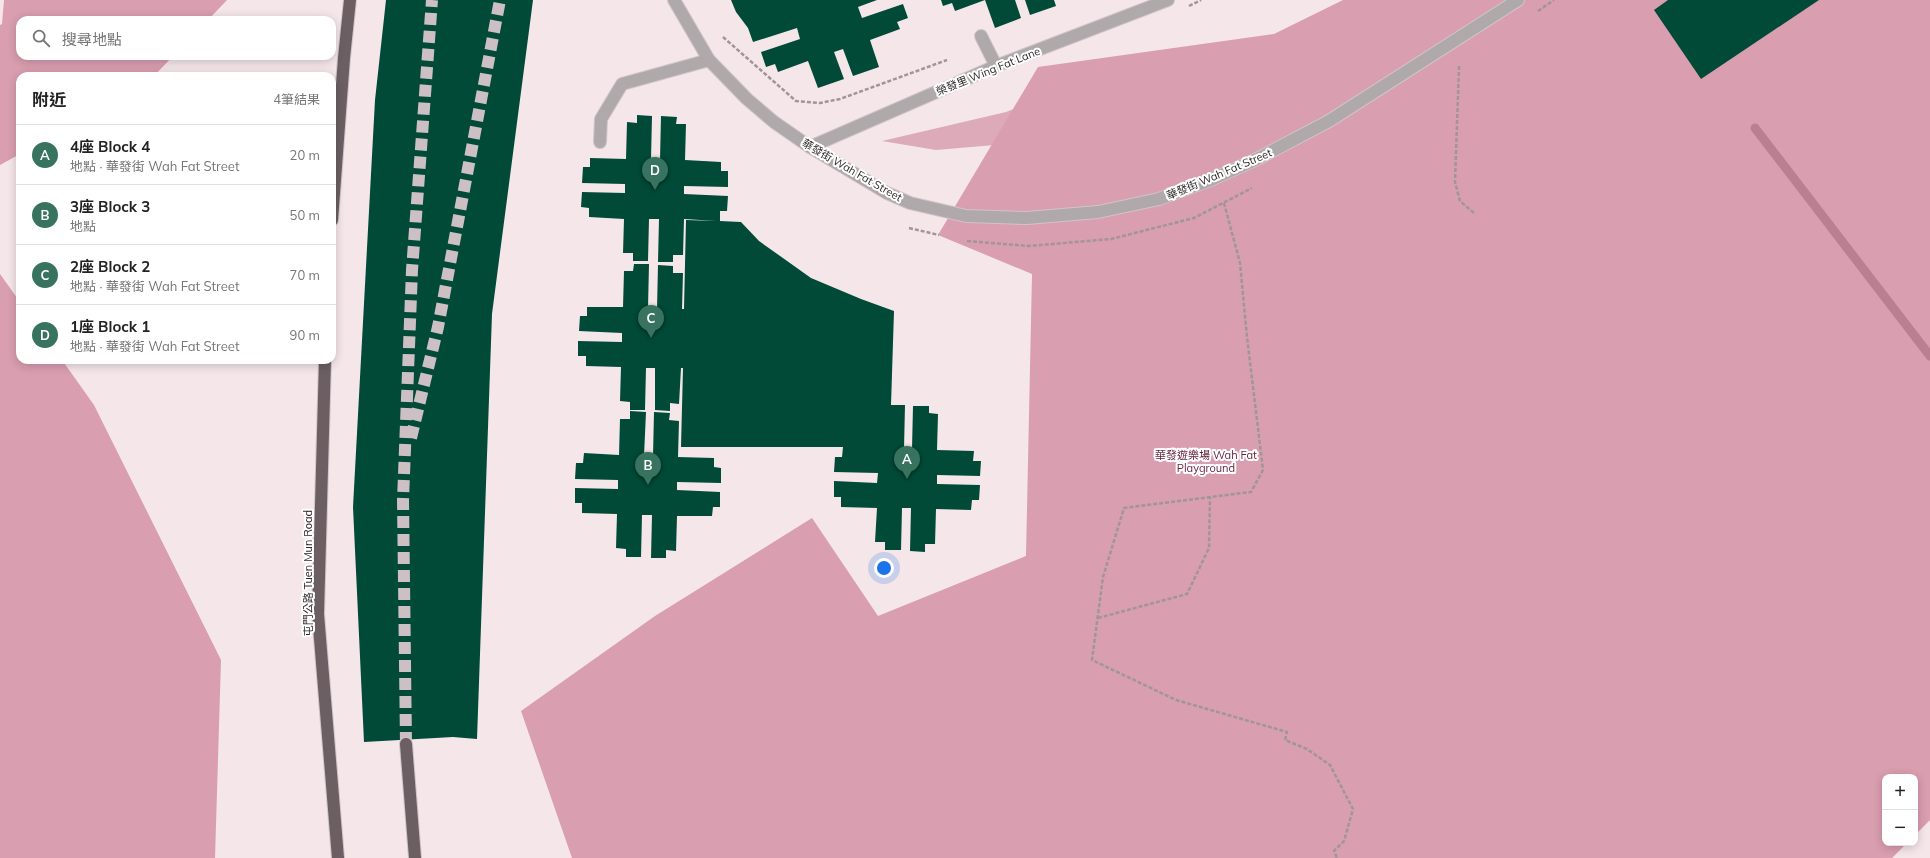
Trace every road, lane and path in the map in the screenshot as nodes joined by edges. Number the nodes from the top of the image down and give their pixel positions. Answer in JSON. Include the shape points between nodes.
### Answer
{"nodes":[{"id":1,"x":350,"y":0,"type":"edge"},
{"id":2,"x":674,"y":0,"type":"edge"},
{"id":3,"x":1168,"y":0,"type":"edge"},
{"id":4,"x":1201,"y":0,"type":"edge"},
{"id":5,"x":1518,"y":0,"type":"edge"},
{"id":6,"x":1554,"y":0,"type":"edge"},
{"id":7,"x":1187,"y":7,"type":"dead end"},
{"id":8,"x":1535,"y":13,"type":"dead end"},
{"id":9,"x":722,"y":35,"type":"dead end"},
{"id":10,"x":981,"y":36,"type":"dead end"},
{"id":11,"x":709,"y":60,"type":"junction"},
{"id":12,"x":949,"y":60,"type":"dead end"},
{"id":13,"x":996,"y":66,"type":"junction"},
{"id":14,"x":1453,"y":67,"type":"dead end"},
{"id":15,"x":600,"y":142,"type":"dead end"},
{"id":16,"x":810,"y":147,"type":"junction"},
{"id":17,"x":336,"y":166,"type":"edge"},
{"id":18,"x":1256,"y":186,"type":"dead end"},
{"id":19,"x":1224,"y":203,"type":"junction"},
{"id":20,"x":1474,"y":213,"type":"dead end"},
{"id":21,"x":908,"y":227,"type":"dead end"},
{"id":22,"x":942,"y":236,"type":"dead end"},
{"id":23,"x":963,"y":240,"type":"dead end"},
{"id":24,"x":325,"y":364,"type":"edge"},
{"id":25,"x":1210,"y":497,"type":"junction"},
{"id":26,"x":1098,"y":618,"type":"junction"},
{"id":27,"x":406,"y":744,"type":"tunnel mouth"},
{"id":28,"x":338,"y":858,"type":"edge"},
{"id":29,"x":415,"y":858,"type":"edge"},
{"id":30,"x":1337,"y":858,"type":"edge"}],
"edges":[{"from":1,"to":17,"type":"highway"},
{"from":2,"to":11,"type":"street","name":"華發街 Wah Fat Street"},
{"from":3,"to":13,"type":"street","name":"榮發里 Wing Fat Lane"},
{"from":4,"to":7,"type":"path"},
{"from":5,"to":16,"type":"street","name":"華發街 Wah Fat Street","via":[[1294,141],[1213,179],[1159,199],[1128,206],[1098,212],[1027,218],[966,216],[943,212],[910,203],[887,193]]},
{"from":6,"to":8,"type":"path"},
{"from":9,"to":12,"type":"path","via":[[796,101],[820,103],[840,99]]},
{"from":10,"to":13,"type":"street"},
{"from":11,"to":15,"type":"street","via":[[622,84],[601,119]]},
{"from":11,"to":16,"type":"street","name":"華發街 Wah Fat Street","via":[[747,99]]},
{"from":13,"to":16,"type":"street","name":"榮發里 Wing Fat Lane"},
{"from":14,"to":20,"type":"path","via":[[1459,63],[1455,182],[1460,201]]},
{"from":18,"to":19,"type":"path"},
{"from":19,"to":23,"type":"path","via":[[1194,218],[1111,239],[1029,246]]},
{"from":19,"to":25,"type":"path","via":[[1240,263],[1246,338],[1263,470],[1251,492]]},
{"from":21,"to":22,"type":"path"},
{"from":24,"to":28,"type":"highway","name":"屯門公路 Tuen Mun Road","via":[[318,614]]},
{"from":25,"to":26,"type":"path","via":[[1209,548],[1187,594]]},
{"from":25,"to":26,"type":"path","via":[[1124,508],[1104,576]]},
{"from":26,"to":30,"type":"path","via":[[1092,660],[1176,700],[1287,732],[1285,740],[1307,748],[1330,765],[1353,809],[1344,841],[1334,852]]},
{"from":27,"to":29,"type":"highway"}]}
